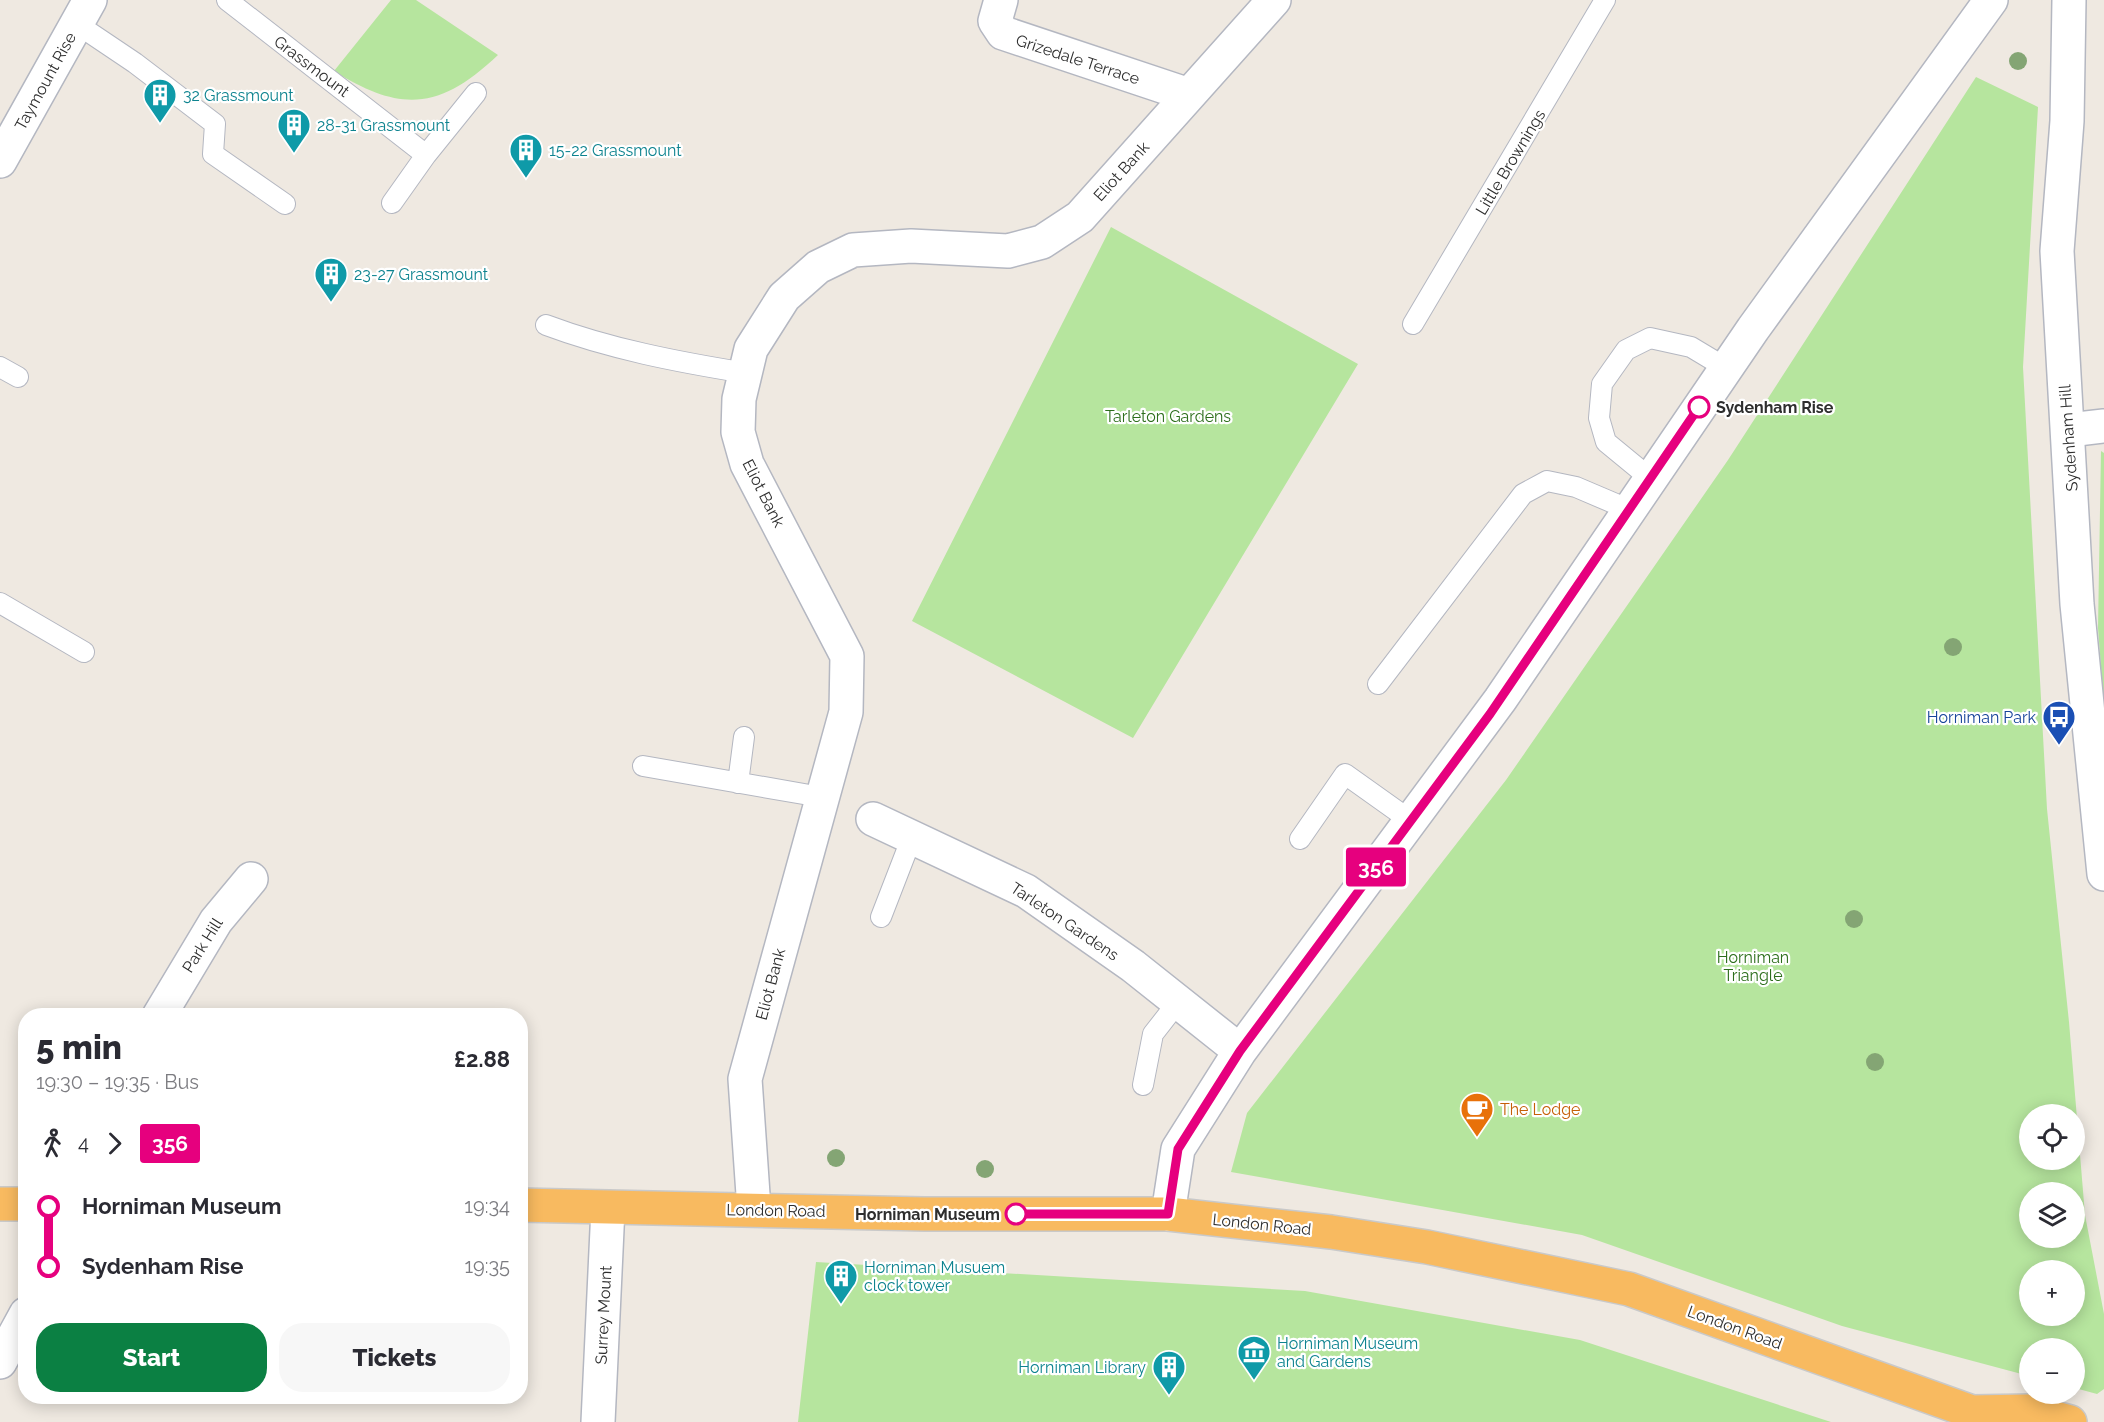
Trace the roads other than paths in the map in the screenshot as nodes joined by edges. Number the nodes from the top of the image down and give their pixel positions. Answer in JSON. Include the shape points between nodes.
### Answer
{"nodes":[{"id":1,"x":227,"y":0,"type":"edge"},
{"id":2,"x":1001,"y":0,"type":"edge"},
{"id":3,"x":1274,"y":0,"type":"edge"},
{"id":4,"x":1605,"y":0,"type":"edge"},
{"id":5,"x":2069,"y":0,"type":"edge"},
{"id":6,"x":1982,"y":3,"type":"edge"},
{"id":7,"x":84,"y":12,"type":"edge"},
{"id":8,"x":476,"y":93,"type":"dead end"},
{"id":9,"x":1189,"y":95,"type":"junction"},
{"id":10,"x":426,"y":154,"type":"junction"},
{"id":11,"x":0,"y":161,"type":"edge"},
{"id":12,"x":392,"y":203,"type":"dead end"},
{"id":13,"x":285,"y":204,"type":"dead end"},
{"id":14,"x":1413,"y":324,"type":"dead end"},
{"id":15,"x":546,"y":325,"type":"dead end"},
{"id":16,"x":0,"y":367,"type":"edge"},
{"id":17,"x":1726,"y":368,"type":"junction"},
{"id":18,"x":746,"y":373,"type":"junction"},
{"id":19,"x":18,"y":377,"type":"dead end"},
{"id":20,"x":2104,"y":426,"type":"edge"},
{"id":21,"x":2068,"y":430,"type":"junction"},
{"id":22,"x":1651,"y":479,"type":"junction"},
{"id":23,"x":1630,"y":510,"type":"junction"},
{"id":24,"x":0,"y":603,"type":"edge"},
{"id":25,"x":84,"y":652,"type":"dead end"},
{"id":26,"x":1378,"y":684,"type":"dead end"},
{"id":27,"x":744,"y":736,"type":"dead end"},
{"id":28,"x":643,"y":766,"type":"dead end"},
{"id":29,"x":738,"y":783,"type":"junction"},
{"id":30,"x":821,"y":797,"type":"junction"},
{"id":31,"x":873,"y":819,"type":"dead end"},
{"id":32,"x":1411,"y":821,"type":"junction"},
{"id":33,"x":912,"y":837,"type":"junction"},
{"id":34,"x":1300,"y":838,"type":"dead end"},
{"id":35,"x":2103,"y":863,"type":"edge"},
{"id":36,"x":251,"y":879,"type":"dead end"},
{"id":37,"x":880,"y":917,"type":"dead end"},
{"id":38,"x":1178,"y":1002,"type":"junction"},
{"id":39,"x":164,"y":1008,"type":"edge"},
{"id":40,"x":1240,"y":1051,"type":"junction"},
{"id":41,"x":1143,"y":1085,"type":"dead end"},
{"id":42,"x":0,"y":1204,"type":"edge"},
{"id":43,"x":18,"y":1204,"type":"edge"},
{"id":44,"x":528,"y":1205,"type":"edge"},
{"id":45,"x":608,"y":1208,"type":"junction"},
{"id":46,"x":754,"y":1209,"type":"junction"},
{"id":47,"x":1168,"y":1214,"type":"junction"},
{"id":48,"x":18,"y":1329,"type":"edge"},
{"id":49,"x":0,"y":1362,"type":"edge"},
{"id":50,"x":1982,"y":1418,"type":"edge"},
{"id":51,"x":598,"y":1422,"type":"edge"},
{"id":52,"x":2070,"y":1422,"type":"edge"}],
"edges":[{"from":1,"to":10,"type":"lane","name":"Grassmount"},
{"from":2,"to":9,"type":"street","name":"Grizedale Terrace","via":[[994,21],[1003,33]]},
{"from":3,"to":9,"type":"street","name":"Eliot Bank"},
{"from":4,"to":14,"type":"lane","name":"Little Brownings"},
{"from":5,"to":21,"type":"street","name":"Sydenham Hill","via":[[2067,121],[2057,251]]},
{"from":6,"to":17,"type":"street"},
{"from":7,"to":11,"type":"street","name":"Taymount Rise"},
{"from":7,"to":13,"type":"lane","via":[[135,63],[215,124],[213,154]]},
{"from":8,"to":10,"type":"lane"},
{"from":9,"to":18,"type":"street","name":"Eliot Bank","via":[[1080,217],[1042,242],[1008,251],[911,246],[853,250],[818,267],[784,297],[766,322],[751,349]]},
{"from":10,"to":12,"type":"lane"},
{"from":15,"to":18,"type":"lane","via":[[580,338]]},
{"from":16,"to":19,"type":"lane"},
{"from":17,"to":22,"type":"street"},
{"from":17,"to":22,"type":"lane","via":[[1691,347],[1650,338],[1626,350],[1602,384],[1599,418],[1606,442]]},
{"from":18,"to":30,"type":"street","name":"Eliot Bank","via":[[738,432],[747,464],[847,656],[846,712]]},
{"from":20,"to":21,"type":"street"},
{"from":21,"to":35,"type":"street","name":"Sydenham Hill","via":[[2077,604]]},
{"from":22,"to":23,"type":"street"},
{"from":23,"to":26,"type":"lane","via":[[1547,481],[1524,494]]},
{"from":23,"to":32,"type":"street","via":[[1500,700]]},
{"from":24,"to":25,"type":"lane"},
{"from":27,"to":29,"type":"lane"},
{"from":28,"to":29,"type":"lane"},
{"from":29,"to":30,"type":"lane"},
{"from":30,"to":46,"type":"street","name":"Eliot Bank","via":[[745,1078]]},
{"from":31,"to":33,"type":"street","name":"Tarleton Gardens"},
{"from":32,"to":34,"type":"lane","via":[[1345,774]]},
{"from":32,"to":40,"type":"street"},
{"from":33,"to":37,"type":"lane"},
{"from":33,"to":38,"type":"street","name":"Tarleton Gardens","via":[[1026,891]]},
{"from":36,"to":39,"type":"street","name":"Park Hill","via":[[216,921]]},
{"from":38,"to":40,"type":"street","name":"Tarleton Gardens"},
{"from":38,"to":41,"type":"lane","via":[[1153,1034]]},
{"from":40,"to":47,"type":"street","via":[[1178,1149]]},
{"from":42,"to":43,"type":"highway"},
{"from":44,"to":45,"type":"highway","name":"London Road"},
{"from":45,"to":46,"type":"highway","name":"London Road"},
{"from":45,"to":51,"type":"street","name":"Surrey Mount"},
{"from":46,"to":47,"type":"highway","name":"London Road"},
{"from":47,"to":50,"type":"highway","name":"London Road","via":[[1315,1229],[1414,1245],[1629,1289]]},
{"from":48,"to":49,"type":"street"},
{"from":50,"to":52,"type":"highway","name":"London Road","via":[[2029,1411]]}]}
